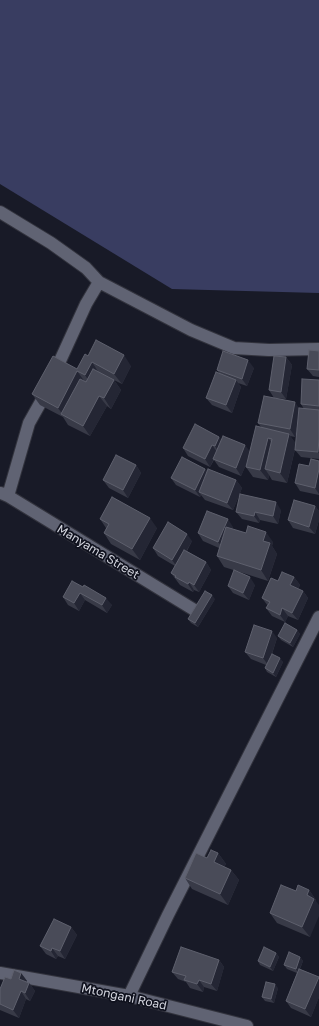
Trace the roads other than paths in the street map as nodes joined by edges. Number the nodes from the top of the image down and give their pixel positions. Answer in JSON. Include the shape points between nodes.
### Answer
{"nodes":[{"id":1,"x":0,"y":212,"type":"edge"},
{"id":2,"x":99,"y":282,"type":"junction"},
{"id":3,"x":319,"y":349,"type":"edge"},
{"id":4,"x":4,"y":494,"type":"edge"},
{"id":5,"x":196,"y":612,"type":"edge"},
{"id":6,"x":319,"y":617,"type":"edge"},
{"id":7,"x":0,"y":973,"type":"edge"},
{"id":8,"x":129,"y":996,"type":"junction"},
{"id":9,"x":243,"y":1026,"type":"edge"}],
"edges":[{"from":1,"to":2,"type":"street","via":[[51,243],[86,268]]},
{"from":2,"to":3,"type":"street","via":[[191,330],[234,348]]},
{"from":2,"to":4,"type":"street","via":[[29,423]]},
{"from":4,"to":5,"type":"street","name":"Manyama Street"},
{"from":6,"to":8,"type":"street"},
{"from":7,"to":8,"type":"street","name":"Mtongani Road"},
{"from":8,"to":9,"type":"street","name":"Mtongani Road"}]}
